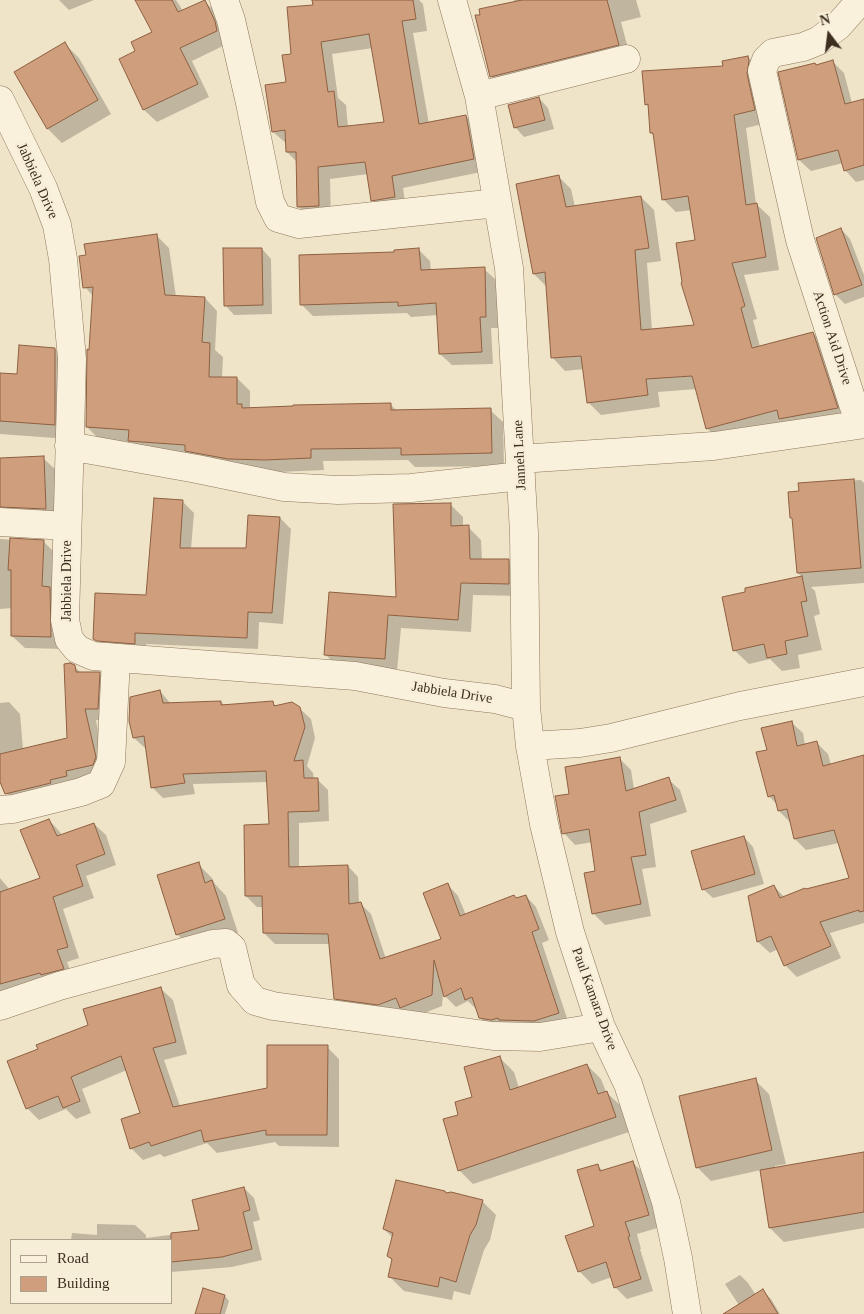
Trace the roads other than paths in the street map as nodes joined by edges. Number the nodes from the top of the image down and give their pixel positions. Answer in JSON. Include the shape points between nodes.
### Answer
{"nodes":[{"id":1,"x":224,"y":0,"type":"edge"},
{"id":2,"x":452,"y":0,"type":"edge"},
{"id":3,"x":861,"y":0,"type":"edge"},
{"id":4,"x":626,"y":59,"type":"dead end"},
{"id":5,"x":479,"y":96,"type":"junction"},
{"id":6,"x":0,"y":100,"type":"edge"},
{"id":7,"x":497,"y":203,"type":"junction"},
{"id":8,"x":862,"y":424,"type":"edge"},
{"id":9,"x":69,"y":446,"type":"junction"},
{"id":10,"x":521,"y":468,"type":"junction"},
{"id":11,"x":0,"y":522,"type":"edge"},
{"id":12,"x":67,"y":526,"type":"junction"},
{"id":13,"x":116,"y":658,"type":"junction"},
{"id":14,"x":864,"y":682,"type":"edge"},
{"id":15,"x":526,"y":708,"type":"junction"},
{"id":16,"x":530,"y":746,"type":"junction"},
{"id":17,"x":0,"y":810,"type":"edge"},
{"id":18,"x":0,"y":1006,"type":"edge"},
{"id":19,"x":601,"y":1027,"type":"junction"},
{"id":20,"x":687,"y":1314,"type":"edge"}],
"edges":[{"from":1,"to":7,"type":"street","via":[[246,85],[270,202],[278,218],[299,224]]},
{"from":2,"to":5,"type":"street","name":"Janneh Lane"},
{"from":3,"to":8,"type":"street","name":"Action Aid Drive","via":[[838,26],[818,41],[774,53],[766,60],[762,71],[800,240]]},
{"from":4,"to":5,"type":"street"},
{"from":5,"to":7,"type":"street","name":"Janneh Lane"},
{"from":6,"to":9,"type":"street","name":"Jabbiela Drive","via":[[43,188],[57,225],[72,359]]},
{"from":7,"to":10,"type":"street","name":"Janneh Lane","via":[[509,268]]},
{"from":8,"to":10,"type":"street","name":"Action Aid Drive","via":[[714,446]]},
{"from":9,"to":10,"type":"street","name":"Action Aid Drive","via":[[284,487],[329,490],[411,488]]},
{"from":9,"to":12,"type":"street","name":"Jabbiela Drive"},
{"from":10,"to":15,"type":"street","name":"Janneh Lane"},
{"from":11,"to":12,"type":"street"},
{"from":12,"to":13,"type":"street","name":"Jabbiela Drive","via":[[65,620],[69,639],[77,649],[93,656]]},
{"from":13,"to":15,"type":"street","name":"Jabbiela Drive","via":[[355,676],[495,699]]},
{"from":13,"to":17,"type":"street","via":[[111,762],[101,784],[81,792]]},
{"from":14,"to":16,"type":"street","via":[[740,706],[612,738]]},
{"from":15,"to":16,"type":"street","name":"Paul Kamara Drive"},
{"from":16,"to":19,"type":"street","name":"Paul Kamara Drive","via":[[544,824],[568,923]]},
{"from":18,"to":19,"type":"street","via":[[212,944],[226,943],[232,948],[241,985],[255,1001],[273,1006],[493,1036],[540,1037]]},
{"from":19,"to":20,"type":"street","name":"Paul Kamara Drive","via":[[628,1084],[666,1202]]}]}
